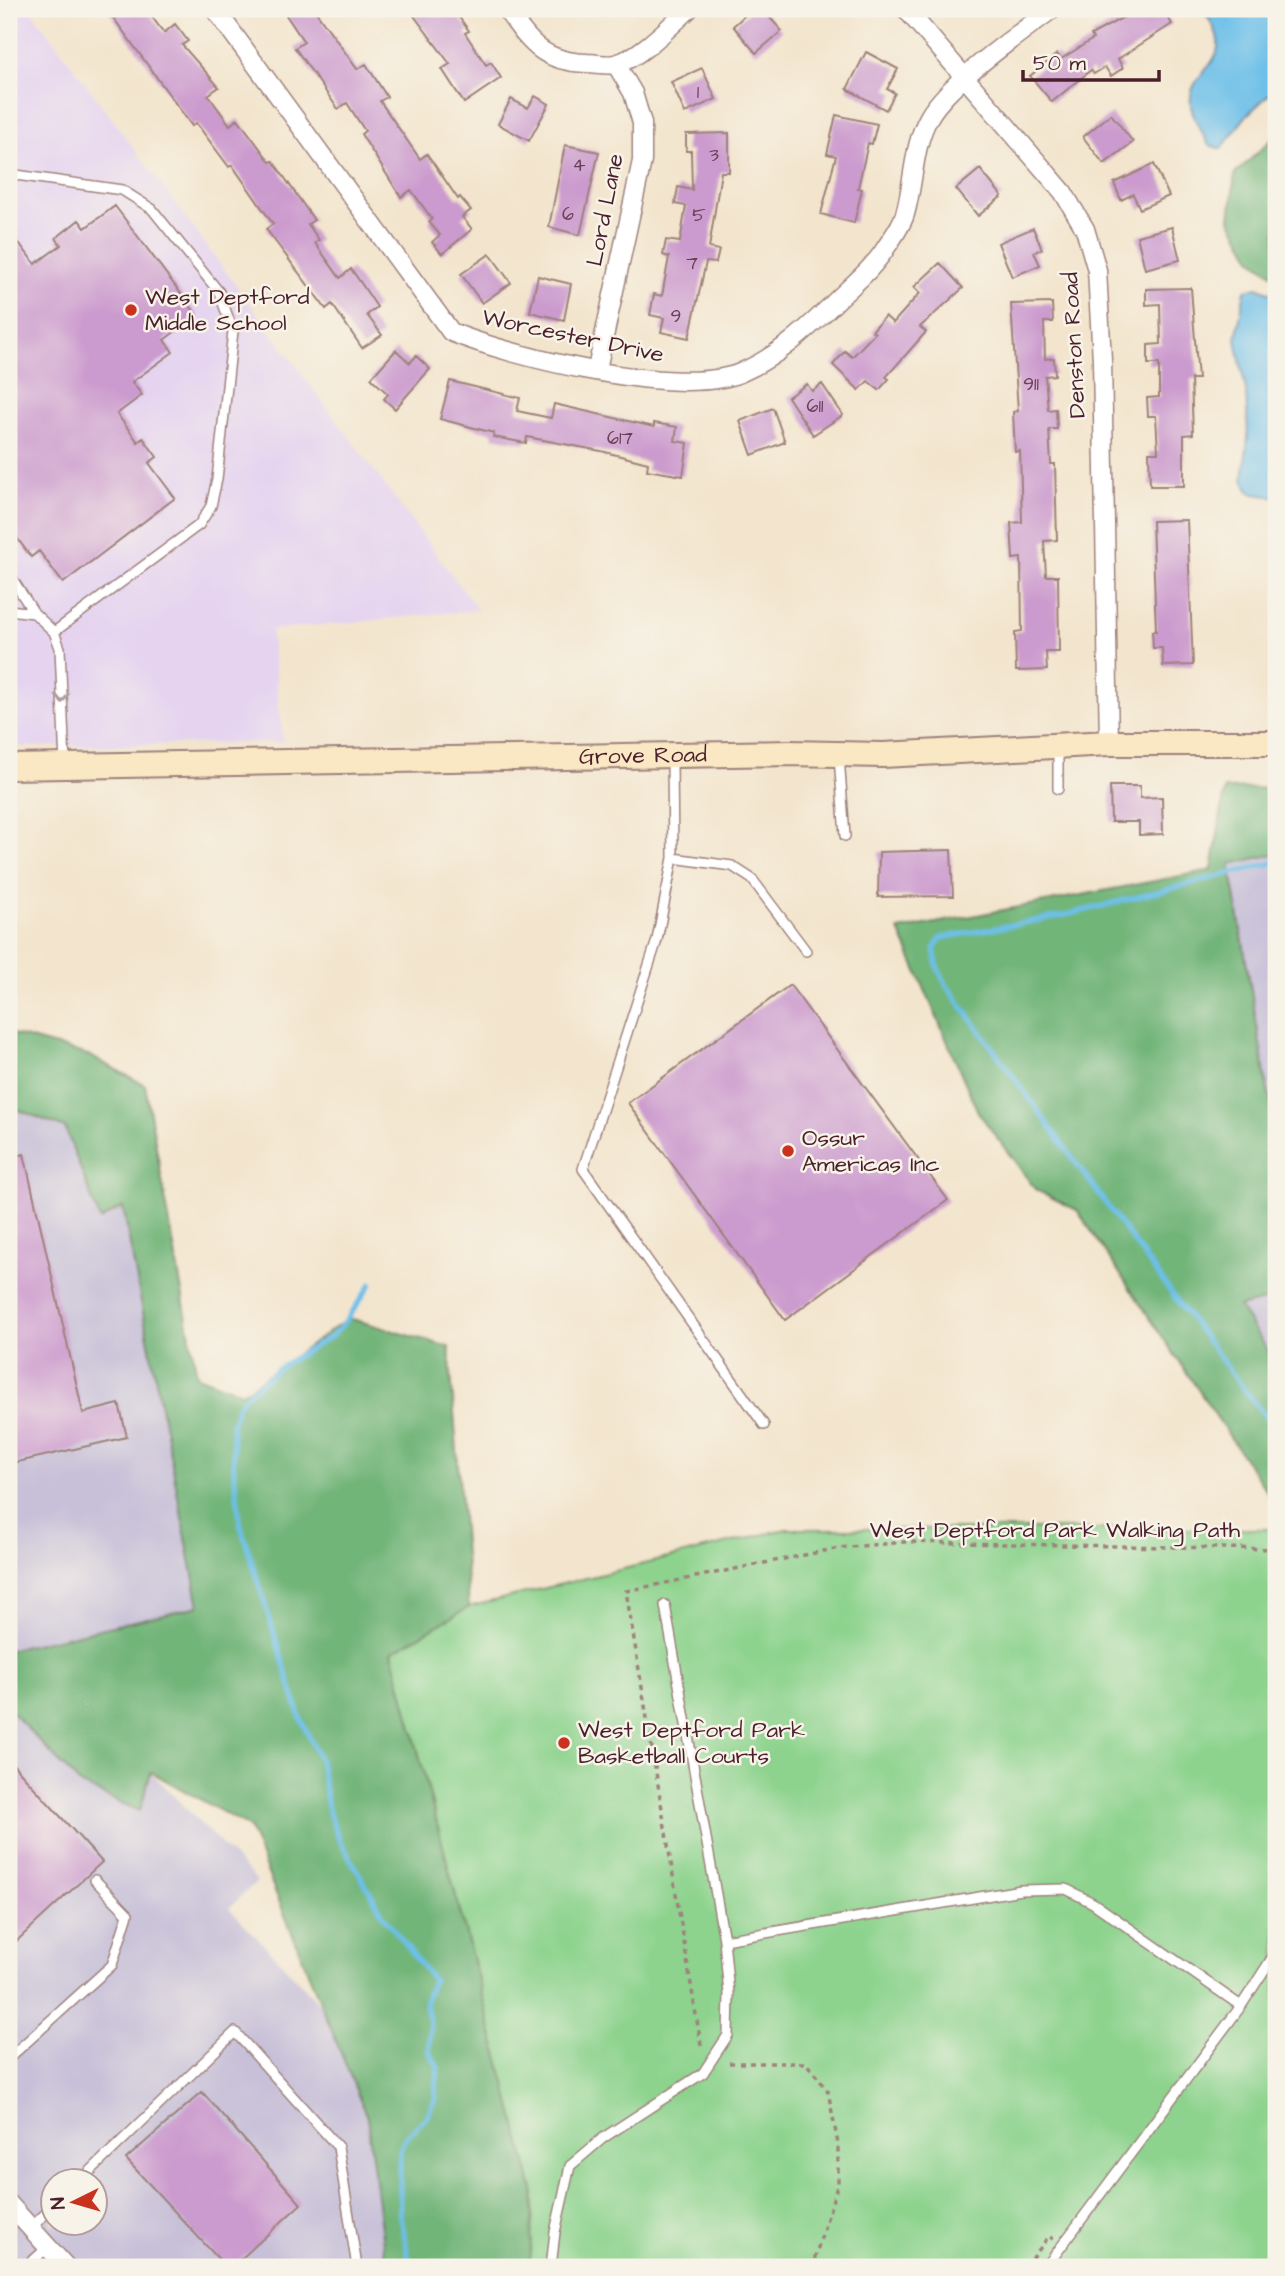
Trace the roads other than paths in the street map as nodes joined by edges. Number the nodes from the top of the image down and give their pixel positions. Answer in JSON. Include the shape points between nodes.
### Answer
{"nodes":[{"id":1,"x":215,"y":9,"type":"edge"},
{"id":2,"x":506,"y":9,"type":"edge"},
{"id":3,"x":689,"y":9,"type":"edge"},
{"id":4,"x":906,"y":9,"type":"edge"},
{"id":5,"x":1052,"y":9,"type":"edge"},
{"id":6,"x":616,"y":64,"type":"junction"},
{"id":7,"x":966,"y":78,"type":"junction"},
{"id":8,"x":9,"y":174,"type":"edge"},
{"id":9,"x":597,"y":369,"type":"junction"},
{"id":10,"x":9,"y":574,"type":"edge"},
{"id":11,"x":9,"y":610,"type":"edge"},
{"id":12,"x":34,"y":613,"type":"junction"},
{"id":13,"x":54,"y":632,"type":"junction"},
{"id":14,"x":1109,"y":743,"type":"junction"},
{"id":15,"x":1276,"y":743,"type":"edge"},
{"id":16,"x":1058,"y":745,"type":"junction"},
{"id":17,"x":839,"y":755,"type":"junction"},
{"id":18,"x":671,"y":756,"type":"junction"},
{"id":19,"x":65,"y":766,"type":"junction"},
{"id":20,"x":9,"y":767,"type":"edge"},
{"id":21,"x":1058,"y":789,"type":"dead end"},
{"id":22,"x":845,"y":836,"type":"dead end"},
{"id":23,"x":673,"y":858,"type":"junction"},
{"id":24,"x":806,"y":951,"type":"dead end"},
{"id":25,"x":764,"y":1425,"type":"dead end"},
{"id":26,"x":665,"y":1605,"type":"dead end"},
{"id":27,"x":95,"y":1880,"type":"dead end"},
{"id":28,"x":724,"y":1940,"type":"junction"},
{"id":29,"x":1276,"y":1952,"type":"edge"},
{"id":30,"x":1241,"y":2006,"type":"junction"},
{"id":31,"x":9,"y":2058,"type":"edge"},
{"id":32,"x":93,"y":2168,"type":"edge"},
{"id":33,"x":9,"y":2204,"type":"edge"},
{"id":34,"x":38,"y":2221,"type":"edge"},
{"id":35,"x":31,"y":2228,"type":"junction"},
{"id":36,"x":48,"y":2247,"type":"junction"},
{"id":37,"x":26,"y":2267,"type":"edge"},
{"id":38,"x":66,"y":2267,"type":"edge"},
{"id":39,"x":357,"y":2267,"type":"edge"},
{"id":40,"x":551,"y":2267,"type":"edge"},
{"id":41,"x":1046,"y":2267,"type":"edge"}],
"edges":[{"from":1,"to":9,"type":"street","name":"Worcester Drive","via":[[451,332],[489,348]]},
{"from":2,"to":6,"type":"street","via":[[529,43],[548,55],[570,63]]},
{"from":3,"to":6,"type":"street","via":[[649,44]]},
{"from":4,"to":7,"type":"street","name":"Denston Road"},
{"from":5,"to":7,"type":"street","name":"Worcester Drive"},
{"from":6,"to":9,"type":"street","name":"Lord Lane","via":[[633,93],[642,123],[642,161]]},
{"from":7,"to":9,"type":"street","name":"Worcester Drive","via":[[929,117],[905,216],[886,249],[772,358],[737,374],[693,381],[652,380]]},
{"from":7,"to":14,"type":"street","name":"Denston Road","via":[[1063,192],[1085,229],[1097,270]]},
{"from":8,"to":13,"type":"lane","via":[[122,190],[152,209],[219,292],[233,331],[211,506],[198,525]]},
{"from":10,"to":12,"type":"lane"},
{"from":11,"to":12,"type":"lane"},
{"from":12,"to":13,"type":"lane"},
{"from":13,"to":19,"type":"lane","one_way":true,"via":[[60,648]]},
{"from":14,"to":15,"type":"main road","name":"Grove Road"},
{"from":14,"to":16,"type":"main road","name":"Grove Road"},
{"from":16,"to":17,"type":"main road","name":"Grove Road"},
{"from":16,"to":21,"type":"lane"},
{"from":17,"to":18,"type":"main road","name":"Grove Road"},
{"from":17,"to":22,"type":"lane"},
{"from":18,"to":19,"type":"main road","name":"Grove Road"},
{"from":18,"to":23,"type":"lane"},
{"from":19,"to":20,"type":"main road","name":"Grove Road"},
{"from":23,"to":24,"type":"lane","via":[[732,866],[752,879]]},
{"from":23,"to":25,"type":"lane","via":[[657,940],[583,1169]]},
{"from":26,"to":28,"type":"lane"},
{"from":27,"to":31,"type":"lane","via":[[128,1914],[112,1965]]},
{"from":28,"to":30,"type":"lane","via":[[1021,1890],[1066,1889]]},
{"from":28,"to":40,"type":"lane","via":[[727,2035],[703,2073],[603,2138],[570,2166]]},
{"from":29,"to":30,"type":"lane"},
{"from":30,"to":41,"type":"lane"},
{"from":32,"to":39,"type":"lane","via":[[234,2032],[338,2147]]},
{"from":33,"to":35,"type":"street"},
{"from":34,"to":35,"type":"lane"},
{"from":35,"to":36,"type":"street"},
{"from":36,"to":37,"type":"lane"},
{"from":36,"to":38,"type":"street"}]}
